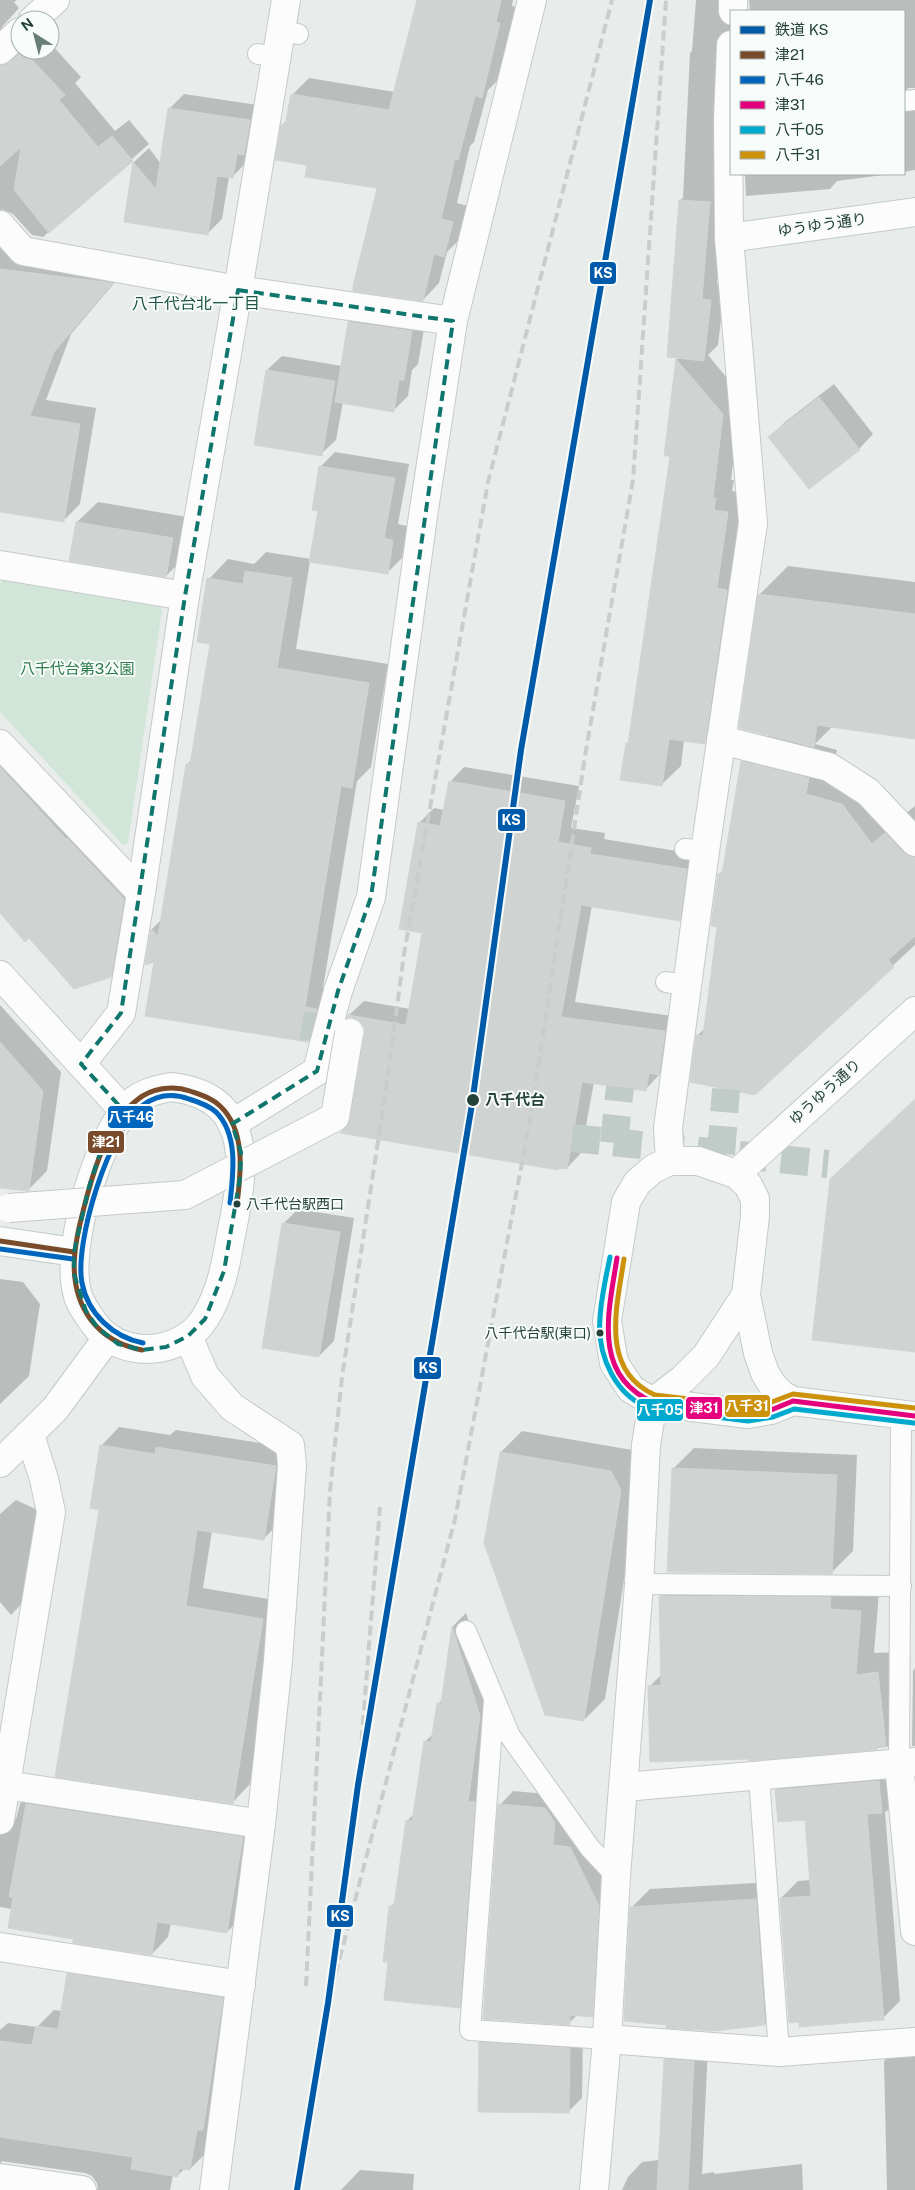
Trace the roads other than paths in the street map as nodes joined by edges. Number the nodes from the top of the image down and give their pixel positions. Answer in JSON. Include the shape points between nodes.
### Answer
{"nodes":[{"id":1,"x":55,"y":0,"type":"edge"},
{"id":2,"x":283,"y":0,"type":"edge"},
{"id":3,"x":532,"y":0,"type":"edge"},
{"id":4,"x":44,"y":10,"type":"edge"},
{"id":5,"x":10,"y":41,"type":"edge"},
{"id":6,"x":0,"y":50,"type":"edge"},
{"id":7,"x":730,"y":119,"type":"edge"},
{"id":8,"x":915,"y":212,"type":"edge"},
{"id":9,"x":0,"y":225,"type":"edge"},
{"id":10,"x":729,"y":238,"type":"junction"},
{"id":11,"x":238,"y":290,"type":"junction"},
{"id":12,"x":453,"y":321,"type":"junction"},
{"id":13,"x":0,"y":565,"type":"edge"},
{"id":14,"x":185,"y":596,"type":"junction"},
{"id":15,"x":722,"y":740,"type":"junction"},
{"id":16,"x":0,"y":744,"type":"edge"},
{"id":17,"x":915,"y":842,"type":"edge"},
{"id":18,"x":141,"y":894,"type":"junction"},
{"id":19,"x":0,"y":975,"type":"edge"},
{"id":20,"x":915,"y":1011,"type":"edge"},
{"id":21,"x":349,"y":1033,"type":"dead end"},
{"id":22,"x":81,"y":1064,"type":"junction"},
{"id":23,"x":124,"y":1112,"type":"junction"},
{"id":24,"x":232,"y":1124,"type":"junction"},
{"id":25,"x":670,"y":1161,"type":"junction"},
{"id":26,"x":736,"y":1174,"type":"junction"},
{"id":27,"x":9,"y":1208,"type":"dead end"},
{"id":28,"x":0,"y":1241,"type":"edge"},
{"id":29,"x":74,"y":1252,"type":"junction"},
{"id":30,"x":746,"y":1295,"type":"junction"},
{"id":31,"x":188,"y":1336,"type":"junction"},
{"id":32,"x":108,"y":1337,"type":"junction"},
{"id":33,"x":794,"y":1401,"type":"junction"},
{"id":34,"x":653,"y":1402,"type":"junction"},
{"id":35,"x":908,"y":1415,"type":"edge"},
{"id":36,"x":30,"y":1434,"type":"junction"},
{"id":37,"x":0,"y":1462,"type":"edge"},
{"id":38,"x":639,"y":1584,"type":"junction"},
{"id":39,"x":901,"y":1586,"type":"junction"},
{"id":40,"x":466,"y":1631,"type":"dead end"},
{"id":41,"x":24,"y":1669,"type":"junction"},
{"id":42,"x":0,"y":1681,"type":"edge"},
{"id":43,"x":494,"y":1700,"type":"junction"},
{"id":44,"x":907,"y":1763,"type":"edge"},
{"id":45,"x":759,"y":1777,"type":"junction"},
{"id":46,"x":6,"y":1785,"type":"junction"},
{"id":47,"x":624,"y":1787,"type":"junction"},
{"id":48,"x":0,"y":1820,"type":"edge"},
{"id":49,"x":261,"y":1824,"type":"junction"},
{"id":50,"x":616,"y":1876,"type":"junction"},
{"id":51,"x":915,"y":1932,"type":"edge"},
{"id":52,"x":0,"y":1947,"type":"edge"},
{"id":53,"x":241,"y":1986,"type":"junction"},
{"id":54,"x":607,"y":2039,"type":"junction"},
{"id":55,"x":915,"y":2042,"type":"edge"},
{"id":56,"x":779,"y":2052,"type":"junction"},
{"id":57,"x":0,"y":2178,"type":"edge"},
{"id":58,"x":82,"y":2190,"type":"edge"},
{"id":59,"x":214,"y":2190,"type":"edge"},
{"id":60,"x":594,"y":2190,"type":"edge"}],
"edges":[{"from":1,"to":4,"type":"street"},
{"from":2,"to":11,"type":"street"},
{"from":3,"to":12,"type":"street"},
{"from":5,"to":6,"type":"street"},
{"from":7,"to":10,"type":"street"},
{"from":8,"to":10,"type":"street","name":"ゆうゆう通り"},
{"from":9,"to":11,"type":"street","via":[[23,251]]},
{"from":10,"to":15,"type":"street","via":[[753,523]]},
{"from":11,"to":12,"type":"street"},
{"from":11,"to":14,"type":"street"},
{"from":12,"to":24,"type":"street","via":[[371,897],[338,992],[317,1071]]},
{"from":13,"to":14,"type":"street"},
{"from":14,"to":18,"type":"street"},
{"from":15,"to":17,"type":"street","via":[[829,767],[868,792]]},
{"from":15,"to":25,"type":"street","via":[[695,850],[676,984],[668,1128]]},
{"from":16,"to":18,"type":"street"},
{"from":18,"to":22,"type":"street","via":[[121,1014]]},
{"from":19,"to":22,"type":"street"},
{"from":20,"to":26,"type":"street","name":"ゆうゆう通り"},
{"from":21,"to":27,"type":"street","bridge":true,"via":[[335,1117],[185,1195]]},
{"from":22,"to":23,"type":"street"},
{"from":23,"to":24,"type":"street","via":[[131,1103],[150,1091],[185,1088],[211,1099]]},
{"from":23,"to":29,"type":"street","via":[[102,1147],[89,1186]]},
{"from":24,"to":31,"type":"street","via":[[241,1152],[240,1178],[224,1271],[205,1320]]},
{"from":25,"to":26,"type":"street","via":[[698,1161]]},
{"from":25,"to":34,"type":"street","via":[[653,1169],[637,1183],[626,1202],[607,1321],[614,1363],[631,1389]]},
{"from":26,"to":30,"type":"street","via":[[748,1185],[755,1199],[756,1216]]},
{"from":28,"to":29,"type":"street"},
{"from":29,"to":32,"type":"street","via":[[77,1293],[97,1327]]},
{"from":30,"to":33,"type":"street","via":[[765,1373],[782,1395]]},
{"from":30,"to":34,"type":"street","via":[[706,1356]]},
{"from":31,"to":32,"type":"street","via":[[166,1347],[142,1350],[130,1349]]},
{"from":31,"to":49,"type":"street","via":[[205,1376],[232,1407],[290,1445],[292,1465],[278,1661]]},
{"from":32,"to":36,"type":"street","via":[[55,1409]]},
{"from":33,"to":34,"type":"street","via":[[748,1414]]},
{"from":33,"to":35,"type":"street"},
{"from":34,"to":38,"type":"street","via":[[646,1445]]},
{"from":35,"to":39,"type":"lane"},
{"from":36,"to":37,"type":"street"},
{"from":36,"to":41,"type":"street","via":[[51,1512]]},
{"from":38,"to":39,"type":"lane"},
{"from":38,"to":47,"type":"street"},
{"from":39,"to":44,"type":"lane"},
{"from":40,"to":43,"type":"lane"},
{"from":41,"to":42,"type":"street"},
{"from":41,"to":46,"type":"street"},
{"from":43,"to":50,"type":"lane","via":[[510,1736],[590,1848]]},
{"from":43,"to":54,"type":"lane","via":[[470,2030]]},
{"from":44,"to":45,"type":"street"},
{"from":44,"to":51,"type":"street"},
{"from":45,"to":47,"type":"street"},
{"from":45,"to":56,"type":"lane"},
{"from":46,"to":48,"type":"street"},
{"from":46,"to":49,"type":"street"},
{"from":47,"to":50,"type":"street"},
{"from":49,"to":53,"type":"street"},
{"from":50,"to":54,"type":"street"},
{"from":52,"to":53,"type":"street"},
{"from":53,"to":59,"type":"street"},
{"from":54,"to":56,"type":"street"},
{"from":54,"to":60,"type":"street"},
{"from":55,"to":56,"type":"street"},
{"from":57,"to":58,"type":"street"}]}
